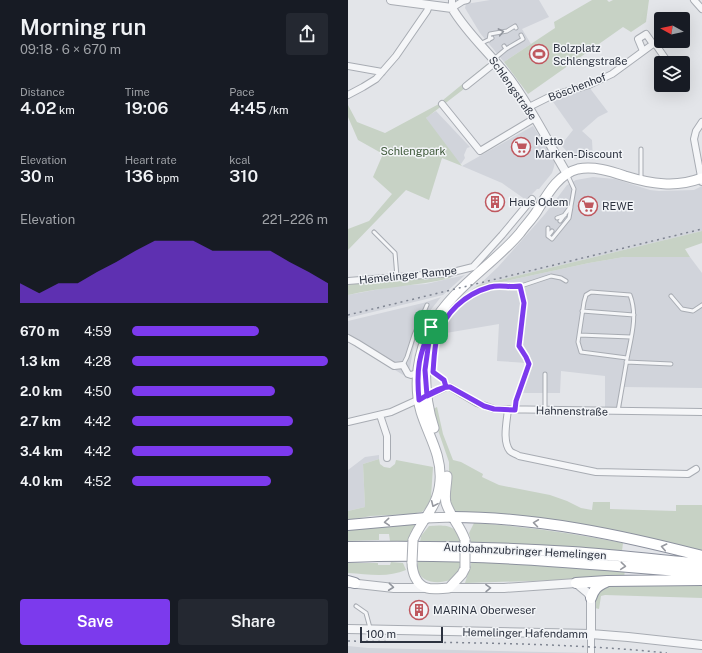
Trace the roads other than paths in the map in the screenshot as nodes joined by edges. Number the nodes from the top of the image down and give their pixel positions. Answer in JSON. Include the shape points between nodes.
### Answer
{"nodes":[{"id":1,"x":391,"y":0,"type":"edge"},
{"id":2,"x":467,"y":0,"type":"edge"},
{"id":3,"x":694,"y":0,"type":"edge"},
{"id":4,"x":452,"y":4,"type":"edge"},
{"id":5,"x":429,"y":6,"type":"junction"},
{"id":6,"x":702,"y":9,"type":"edge"},
{"id":7,"x":516,"y":28,"type":"dead end"},
{"id":8,"x":521,"y":35,"type":"dead end"},
{"id":9,"x":480,"y":44,"type":"junction"},
{"id":10,"x":653,"y":44,"type":"junction"},
{"id":11,"x":643,"y":51,"type":"junction"},
{"id":12,"x":664,"y":56,"type":"edge"},
{"id":13,"x":495,"y":60,"type":"junction"},
{"id":14,"x":348,"y":66,"type":"edge"},
{"id":15,"x":382,"y":72,"type":"junction"},
{"id":16,"x":466,"y":86,"type":"dead end"},
{"id":17,"x":348,"y":95,"type":"edge"},
{"id":18,"x":442,"y":104,"type":"dead end"},
{"id":19,"x":529,"y":107,"type":"junction"},
{"id":20,"x":535,"y":118,"type":"junction"},
{"id":21,"x":702,"y":122,"type":"edge"},
{"id":22,"x":641,"y":149,"type":"dead end"},
{"id":23,"x":567,"y":174,"type":"junction"},
{"id":24,"x":641,"y":180,"type":"junction"},
{"id":25,"x":702,"y":180,"type":"edge"},
{"id":26,"x":532,"y":199,"type":"dead end"},
{"id":27,"x":571,"y":206,"type":"junction"},
{"id":28,"x":565,"y":215,"type":"junction"},
{"id":29,"x":557,"y":218,"type":"dead end"},
{"id":30,"x":560,"y":220,"type":"dead end"},
{"id":31,"x":548,"y":228,"type":"dead end"},
{"id":32,"x":552,"y":231,"type":"dead end"},
{"id":33,"x":374,"y":232,"type":"dead end"},
{"id":34,"x":548,"y":236,"type":"junction"},
{"id":35,"x":397,"y":277,"type":"junction"},
{"id":36,"x":348,"y":281,"type":"edge"},
{"id":37,"x":566,"y":281,"type":"dead end"},
{"id":38,"x":520,"y":286,"type":"junction"},
{"id":39,"x":671,"y":296,"type":"dead end"},
{"id":40,"x":427,"y":305,"type":"dead end"},
{"id":41,"x":702,"y":305,"type":"edge"},
{"id":42,"x":582,"y":311,"type":"junction"},
{"id":43,"x":634,"y":315,"type":"junction"},
{"id":44,"x":431,"y":327,"type":"junction"},
{"id":45,"x":579,"y":335,"type":"junction"},
{"id":46,"x":631,"y":337,"type":"junction"},
{"id":47,"x":348,"y":338,"type":"edge"},
{"id":48,"x":627,"y":360,"type":"junction"},
{"id":49,"x":671,"y":364,"type":"dead end"},
{"id":50,"x":403,"y":365,"type":"junction"},
{"id":51,"x":417,"y":373,"type":"junction"},
{"id":52,"x":545,"y":374,"type":"dead end"},
{"id":53,"x":446,"y":387,"type":"junction"},
{"id":54,"x":423,"y":398,"type":"junction"},
{"id":55,"x":511,"y":409,"type":"junction"},
{"id":56,"x":545,"y":410,"type":"junction"},
{"id":57,"x":618,"y":411,"type":"junction"},
{"id":58,"x":702,"y":412,"type":"edge"},
{"id":59,"x":380,"y":415,"type":"junction"},
{"id":60,"x":348,"y":422,"type":"edge"},
{"id":61,"x":387,"y":458,"type":"dead end"},
{"id":62,"x":696,"y":469,"type":"dead end"},
{"id":63,"x":452,"y":517,"type":"junction"},
{"id":64,"x":426,"y":518,"type":"junction"},
{"id":65,"x":348,"y":525,"type":"edge"},
{"id":66,"x":348,"y":547,"type":"edge"},
{"id":67,"x":702,"y":556,"type":"edge"},
{"id":68,"x":348,"y":557,"type":"edge"},
{"id":69,"x":702,"y":564,"type":"edge"},
{"id":70,"x":702,"y":573,"type":"edge"},
{"id":71,"x":702,"y":580,"type":"edge"},
{"id":72,"x":608,"y":581,"type":"junction"},
{"id":73,"x":350,"y":582,"type":"edge"},
{"id":74,"x":576,"y":583,"type":"junction"},
{"id":75,"x":427,"y":588,"type":"junction"},
{"id":76,"x":449,"y":588,"type":"junction"},
{"id":77,"x":591,"y":598,"type":"junction"},
{"id":78,"x":356,"y":606,"type":"dead end"},
{"id":79,"x":348,"y":629,"type":"edge"},
{"id":80,"x":370,"y":630,"type":"junction"},
{"id":81,"x":591,"y":634,"type":"junction"},
{"id":82,"x":702,"y":645,"type":"edge"},
{"id":83,"x":591,"y":653,"type":"edge"}],
"edges":[{"from":1,"to":5,"type":"street"},
{"from":2,"to":4,"type":"street"},
{"from":3,"to":6,"type":"street"},
{"from":4,"to":5,"type":"street"},
{"from":4,"to":9,"type":"street","name":"Schlengstraße","via":[[458,18]]},
{"from":5,"to":15,"type":"street","via":[[396,56]]},
{"from":9,"to":7,"type":"lane","one_way":true,"via":[[491,39],[490,34],[507,31],[515,26]]},
{"from":8,"to":13,"type":"lane","via":[[523,38],[505,48]]},
{"from":9,"to":13,"type":"street","name":"Schlengstraße"},
{"from":10,"to":11,"type":"street","name":"Böschenhof"},
{"from":10,"to":11,"type":"street","via":[[646,34],[638,39]]},
{"from":10,"to":12,"type":"street"},
{"from":11,"to":19,"type":"street","name":"Böschenhof","via":[[612,74],[589,85],[551,96]]},
{"from":13,"to":16,"type":"street"},
{"from":13,"to":19,"type":"street","name":"Schlengstraße"},
{"from":14,"to":15,"type":"street"},
{"from":15,"to":17,"type":"street","via":[[370,83]]},
{"from":18,"to":20,"type":"street","via":[[480,151]]},
{"from":19,"to":20,"type":"street","name":"Schlengstraße"},
{"from":20,"to":23,"type":"street","name":"Schlengstraße"},
{"from":21,"to":25,"type":"street","via":[[694,139]]},
{"from":22,"to":24,"type":"lane"},
{"from":23,"to":24,"type":"main road","via":[[578,169],[603,169]]},
{"from":23,"to":27,"type":"lane","via":[[574,189]]},
{"from":23,"to":44,"type":"main road","via":[[552,186],[519,234],[454,295]]},
{"from":24,"to":25,"type":"main road","via":[[656,184]]},
{"from":26,"to":35,"type":"street","name":"Hemelinger Rampe","via":[[473,267],[449,273]]},
{"from":27,"to":28,"type":"lane"},
{"from":27,"to":34,"type":"lane","via":[[569,218],[552,239]]},
{"from":28,"to":29,"type":"lane"},
{"from":28,"to":30,"type":"lane"},
{"from":31,"to":34,"type":"lane"},
{"from":32,"to":34,"type":"lane"},
{"from":33,"to":35,"type":"lane","via":[[394,253]]},
{"from":35,"to":36,"type":"street","name":"Hemelinger Rampe"},
{"from":37,"to":38,"type":"lane","via":[[551,276]]},
{"from":38,"to":53,"type":"lane","via":[[491,287],[464,299],[454,307],[437,337],[434,355],[433,372],[444,380]]},
{"from":38,"to":55,"type":"lane","via":[[524,303],[519,346],[529,364]]},
{"from":39,"to":41,"type":"lane","via":[[682,309],[693,311]]},
{"from":40,"to":50,"type":"lane"},
{"from":42,"to":43,"type":"lane"},
{"from":42,"to":43,"type":"lane","via":[[586,295],[591,292],[624,294],[630,295]]},
{"from":42,"to":45,"type":"lane"},
{"from":43,"to":46,"type":"lane"},
{"from":44,"to":51,"type":"main road","via":[[418,361]]},
{"from":44,"to":54,"type":"main road"},
{"from":45,"to":46,"type":"lane"},
{"from":45,"to":48,"type":"lane","via":[[581,352]]},
{"from":46,"to":48,"type":"lane"},
{"from":47,"to":50,"type":"street","via":[[394,366]]},
{"from":48,"to":49,"type":"lane"},
{"from":48,"to":57,"type":"lane"},
{"from":50,"to":51,"type":"street","via":[[408,374]]},
{"from":51,"to":54,"type":"main road"},
{"from":52,"to":56,"type":"lane"},
{"from":53,"to":54,"type":"street"},
{"from":53,"to":55,"type":"street","name":"Hahnenstraße","via":[[484,406]]},
{"from":54,"to":59,"type":"street"},
{"from":54,"to":63,"type":"main road","via":[[445,460],[446,502]]},
{"from":54,"to":64,"type":"main road","one_way":true,"via":[[421,412],[440,462],[441,479],[438,496]]},
{"from":55,"to":56,"type":"street","name":"Hahnenstraße"},
{"from":55,"to":62,"type":"street","via":[[506,439],[511,452],[519,456],[596,472],[688,474]]},
{"from":56,"to":57,"type":"street","name":"Hahnenstraße"},
{"from":57,"to":58,"type":"street","name":"Hahnenstraße"},
{"from":59,"to":60,"type":"street"},
{"from":59,"to":61,"type":"street","via":[[387,436]]},
{"from":63,"to":64,"type":"main road"},
{"from":67,"to":63,"type":"highway","one_way":true,"via":[[594,531],[502,519]]},
{"from":63,"to":76,"type":"main road","bridge":true,"via":[[466,540],[465,568]]},
{"from":64,"to":65,"type":"highway","one_way":true},
{"from":64,"to":75,"type":"main road","bridge":true,"via":[[413,540],[412,570],[418,582]]},
{"from":66,"to":69,"type":"highway","name":"Autobahnzubringer Hemelingen","via":[[414,546],[572,552]]},
{"from":68,"to":70,"type":"highway","name":"Autobahnzubringer Hemelingen","one_way":true,"via":[[512,559]]},
{"from":71,"to":72,"type":"highway"},
{"from":72,"to":74,"type":"highway"},
{"from":72,"to":77,"type":"highway","via":[[598,585]]},
{"from":73,"to":75,"type":"street","one_way":true,"via":[[394,588]]},
{"from":76,"to":74,"type":"street","one_way":true,"via":[[504,588]]},
{"from":74,"to":77,"type":"street"},
{"from":75,"to":76,"type":"main road"},
{"from":77,"to":81,"type":"street"},
{"from":78,"to":80,"type":"lane","via":[[366,613]]},
{"from":79,"to":80,"type":"street","name":"Hemelinger Hafendamm"},
{"from":80,"to":81,"type":"street","name":"Hemelinger Hafendamm"},
{"from":81,"to":82,"type":"street","name":"Hemelinger Hafendamm"},
{"from":81,"to":83,"type":"street"}]}
